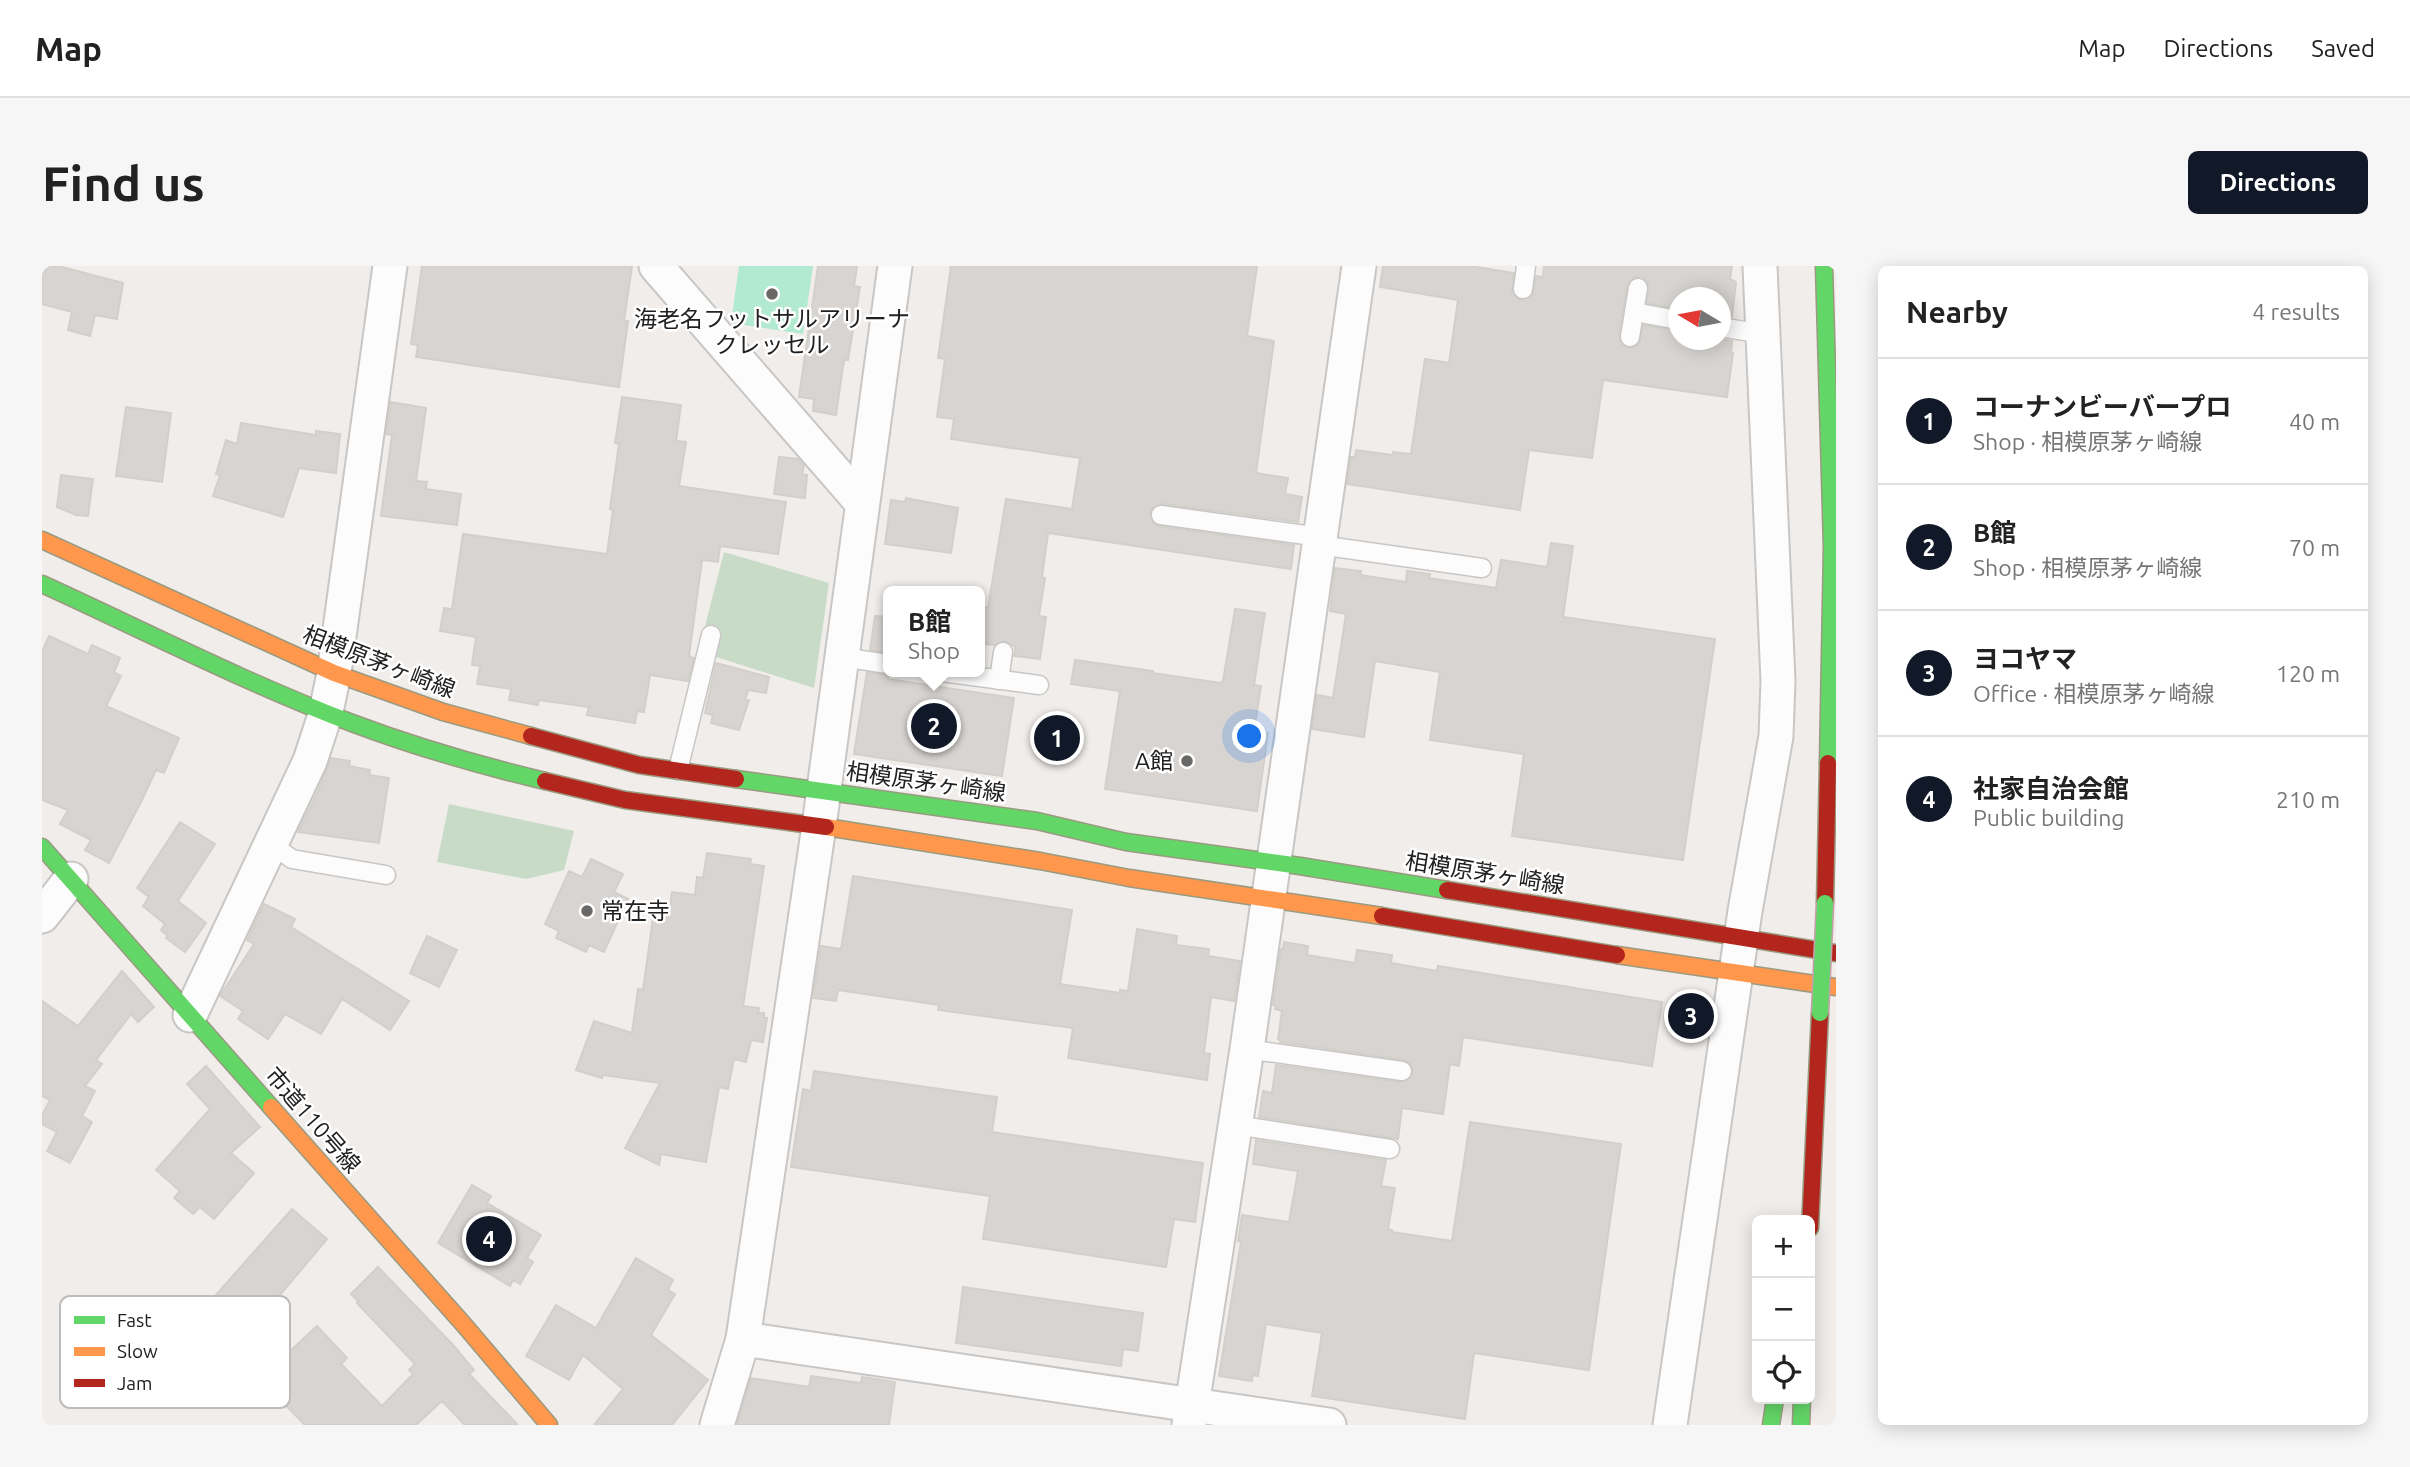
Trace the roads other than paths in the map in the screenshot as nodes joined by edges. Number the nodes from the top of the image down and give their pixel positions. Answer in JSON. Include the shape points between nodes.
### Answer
{"nodes":[{"id":1,"x":390,"y":266,"type":"edge"},
{"id":2,"x":656,"y":266,"type":"edge"},
{"id":3,"x":895,"y":266,"type":"edge"},
{"id":4,"x":1359,"y":266,"type":"edge"},
{"id":5,"x":1526,"y":266,"type":"edge"},
{"id":6,"x":1760,"y":266,"type":"edge"},
{"id":7,"x":1824,"y":266,"type":"edge"},
{"id":8,"x":1638,"y":288,"type":"dead end"},
{"id":9,"x":1523,"y":289,"type":"dead end"},
{"id":10,"x":1634,"y":312,"type":"junction"},
{"id":11,"x":1668,"y":318,"type":"edge"},
{"id":12,"x":1731,"y":329,"type":"edge"},
{"id":13,"x":1763,"y":334,"type":"junction"},
{"id":14,"x":1630,"y":337,"type":"dead end"},
{"id":15,"x":862,"y":503,"type":"junction"},
{"id":16,"x":1161,"y":515,"type":"dead end"},
{"id":17,"x":42,"y":540,"type":"edge"},
{"id":18,"x":1320,"y":541,"type":"junction"},
{"id":19,"x":1482,"y":568,"type":"dead end"},
{"id":20,"x":42,"y":584,"type":"edge"},
{"id":21,"x":711,"y":635,"type":"dead end"},
{"id":22,"x":1003,"y":652,"type":"dead end"},
{"id":23,"x":841,"y":657,"type":"junction"},
{"id":24,"x":883,"y":663,"type":"edge"},
{"id":25,"x":334,"y":673,"type":"junction"},
{"id":26,"x":978,"y":677,"type":"edge"},
{"id":27,"x":999,"y":680,"type":"junction"},
{"id":28,"x":1039,"y":685,"type":"dead end"},
{"id":29,"x":326,"y":712,"type":"junction"},
{"id":30,"x":678,"y":770,"type":"junction"},
{"id":31,"x":824,"y":790,"type":"junction"},
{"id":32,"x":819,"y":826,"type":"junction"},
{"id":33,"x":271,"y":844,"type":"junction"},
{"id":34,"x":42,"y":847,"type":"edge"},
{"id":35,"x":1274,"y":863,"type":"junction"},
{"id":36,"x":386,"y":875,"type":"dead end"},
{"id":37,"x":71,"y":879,"type":"junction"},
{"id":38,"x":1269,"y":898,"type":"junction"},
{"id":39,"x":42,"y":915,"type":"edge"},
{"id":40,"x":1741,"y":938,"type":"junction"},
{"id":41,"x":1836,"y":953,"type":"edge"},
{"id":42,"x":1736,"y":971,"type":"junction"},
{"id":43,"x":1836,"y":987,"type":"edge"},
{"id":44,"x":1816,"y":1013,"type":"junction"},
{"id":45,"x":190,"y":1015,"type":"junction"},
{"id":46,"x":1247,"y":1049,"type":"junction"},
{"id":47,"x":1402,"y":1071,"type":"dead end"},
{"id":48,"x":1235,"y":1125,"type":"junction"},
{"id":49,"x":1390,"y":1149,"type":"dead end"},
{"id":50,"x":1796,"y":1215,"type":"edge"},
{"id":51,"x":1810,"y":1215,"type":"edge"},
{"id":52,"x":743,"y":1339,"type":"junction"},
{"id":53,"x":1774,"y":1404,"type":"edge"},
{"id":54,"x":1802,"y":1404,"type":"edge"},
{"id":55,"x":1190,"y":1415,"type":"edge"},
{"id":56,"x":549,"y":1425,"type":"edge"},
{"id":57,"x":717,"y":1425,"type":"edge"},
{"id":58,"x":1329,"y":1425,"type":"edge"},
{"id":59,"x":1670,"y":1425,"type":"edge"},
{"id":60,"x":1771,"y":1425,"type":"edge"},
{"id":61,"x":1801,"y":1425,"type":"edge"}],
"edges":[{"from":1,"to":25,"type":"street"},
{"from":2,"to":15,"type":"street"},
{"from":3,"to":15,"type":"street"},
{"from":4,"to":18,"type":"street"},
{"from":5,"to":9,"type":"lane"},
{"from":6,"to":13,"type":"street"},
{"from":7,"to":44,"type":"main road","bridge":true,"via":[[1832,547],[1825,902]]},
{"from":8,"to":10,"type":"lane"},
{"from":10,"to":11,"type":"lane"},
{"from":10,"to":14,"type":"lane"},
{"from":12,"to":13,"type":"lane"},
{"from":13,"to":40,"type":"street","via":[[1778,681],[1776,736]]},
{"from":15,"to":23,"type":"street"},
{"from":16,"to":18,"type":"lane"},
{"from":17,"to":25,"type":"main road","name":"相模原茅ヶ崎線"},
{"from":18,"to":19,"type":"lane"},
{"from":18,"to":35,"type":"street"},
{"from":20,"to":29,"type":"main road"},
{"from":21,"to":30,"type":"lane"},
{"from":22,"to":27,"type":"lane"},
{"from":23,"to":24,"type":"lane"},
{"from":23,"to":31,"type":"street"},
{"from":25,"to":29,"type":"street"},
{"from":25,"to":30,"type":"main road","name":"相模原茅ヶ崎線","via":[[482,724],[639,765]]},
{"from":26,"to":27,"type":"lane"},
{"from":27,"to":28,"type":"lane"},
{"from":29,"to":32,"type":"main road","via":[[502,771],[600,794]]},
{"from":29,"to":33,"type":"street","via":[[310,761]]},
{"from":30,"to":31,"type":"main road","name":"相模原茅ヶ崎線"},
{"from":31,"to":32,"type":"street"},
{"from":31,"to":35,"type":"main road","name":"相模原茅ヶ崎線","via":[[1037,821],[1126,842]]},
{"from":32,"to":38,"type":"main road"},
{"from":32,"to":52,"type":"street"},
{"from":33,"to":36,"type":"lane","via":[[292,859]]},
{"from":33,"to":45,"type":"street"},
{"from":34,"to":37,"type":"main road","name":"市道110号線"},
{"from":35,"to":38,"type":"street"},
{"from":35,"to":40,"type":"main road","name":"相模原茅ヶ崎線"},
{"from":37,"to":39,"type":"street"},
{"from":37,"to":45,"type":"main road","name":"市道110号線"},
{"from":38,"to":42,"type":"main road"},
{"from":38,"to":46,"type":"street"},
{"from":40,"to":41,"type":"main road","name":"相模原茅ヶ崎線"},
{"from":40,"to":42,"type":"street"},
{"from":42,"to":43,"type":"main road"},
{"from":42,"to":59,"type":"street"},
{"from":44,"to":50,"type":"main road","via":[[1807,1042]]},
{"from":44,"to":51,"type":"main road"},
{"from":45,"to":56,"type":"main road","name":"市道110号線"},
{"from":46,"to":47,"type":"lane"},
{"from":46,"to":48,"type":"street"},
{"from":48,"to":49,"type":"lane"},
{"from":48,"to":55,"type":"street"},
{"from":52,"to":55,"type":"street"},
{"from":52,"to":57,"type":"street"},
{"from":53,"to":60,"type":"main road"},
{"from":54,"to":61,"type":"main road"},
{"from":55,"to":58,"type":"street"}]}
